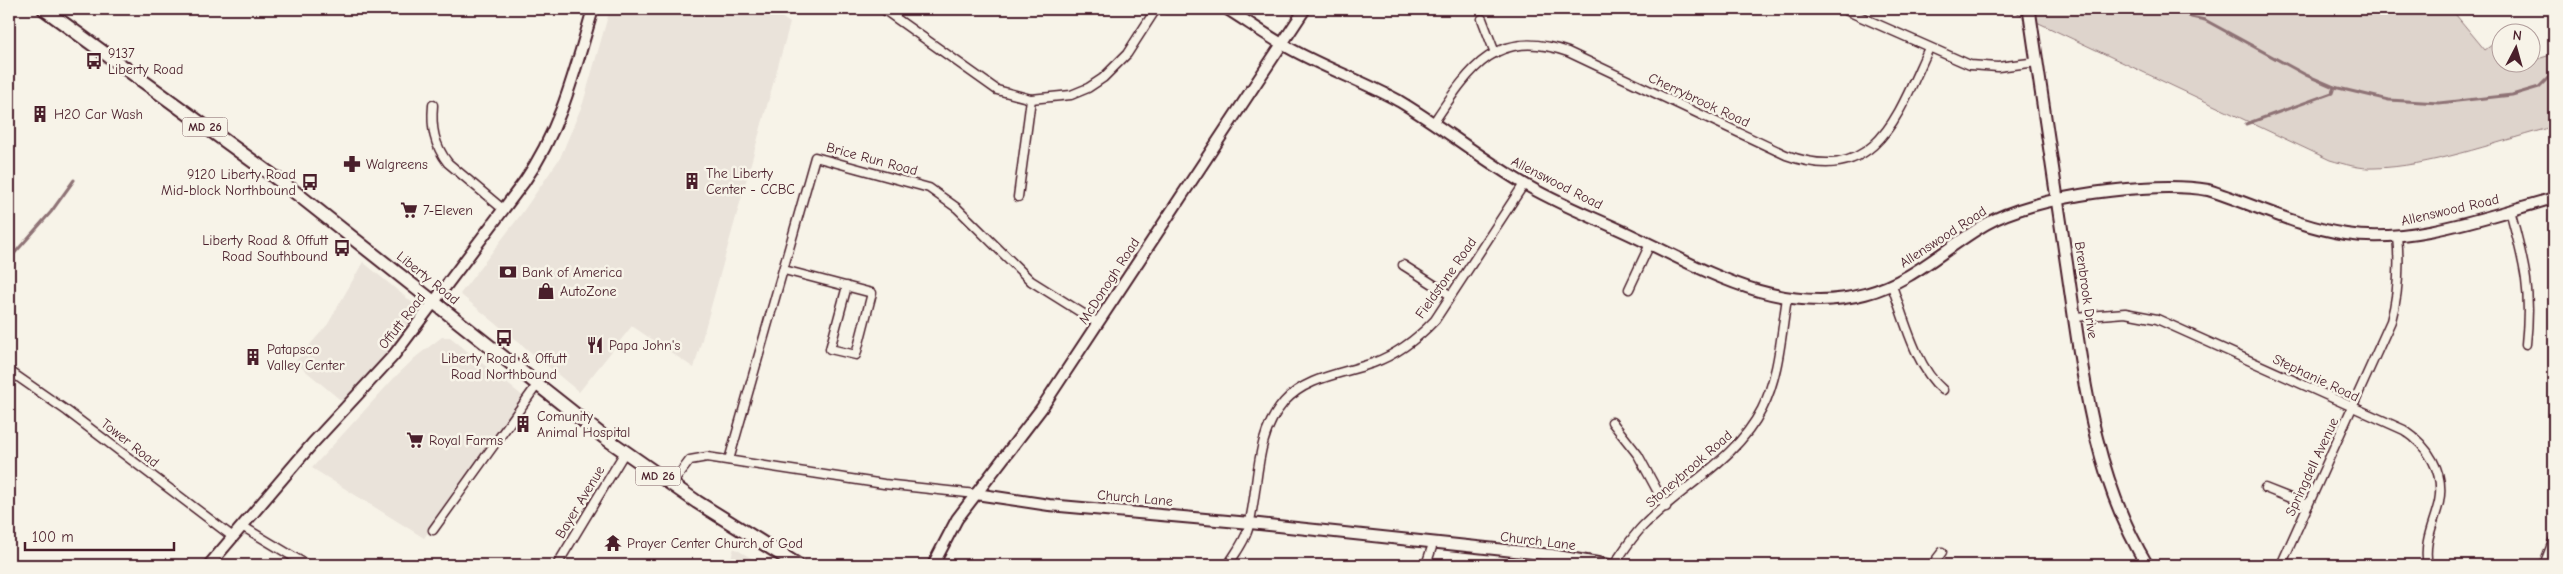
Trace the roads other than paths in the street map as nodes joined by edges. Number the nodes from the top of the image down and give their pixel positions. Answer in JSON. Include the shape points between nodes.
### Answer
{"nodes":[{"id":1,"x":44,"y":9,"type":"edge"},
{"id":2,"x":592,"y":9,"type":"edge"},
{"id":3,"x":883,"y":9,"type":"edge"},
{"id":4,"x":1156,"y":9,"type":"edge"},
{"id":5,"x":1227,"y":9,"type":"edge"},
{"id":6,"x":1306,"y":9,"type":"edge"},
{"id":7,"x":2029,"y":9,"type":"edge"},
{"id":8,"x":1848,"y":10,"type":"edge"},
{"id":9,"x":1482,"y":19,"type":"dead end"},
{"id":10,"x":1282,"y":44,"type":"junction"},
{"id":11,"x":1929,"y":48,"type":"junction"},
{"id":12,"x":1495,"y":53,"type":"junction"},
{"id":13,"x":2037,"y":62,"type":"junction"},
{"id":14,"x":1031,"y":99,"type":"junction"},
{"id":15,"x":433,"y":104,"type":"dead end"},
{"id":16,"x":1434,"y":122,"type":"junction"},
{"id":17,"x":1524,"y":184,"type":"junction"},
{"id":18,"x":1018,"y":197,"type":"dead end"},
{"id":19,"x":2554,"y":198,"type":"edge"},
{"id":20,"x":2058,"y":200,"type":"junction"},
{"id":21,"x":504,"y":210,"type":"junction"},
{"id":22,"x":2510,"y":210,"type":"junction"},
{"id":23,"x":2397,"y":236,"type":"junction"},
{"id":24,"x":1650,"y":244,"type":"junction"},
{"id":25,"x":1403,"y":265,"type":"dead end"},
{"id":26,"x":784,"y":270,"type":"junction"},
{"id":27,"x":847,"y":286,"type":"junction"},
{"id":28,"x":1892,"y":286,"type":"junction"},
{"id":29,"x":1629,"y":289,"type":"dead end"},
{"id":30,"x":1450,"y":295,"type":"junction"},
{"id":31,"x":1787,"y":298,"type":"junction"},
{"id":32,"x":435,"y":302,"type":"junction"},
{"id":33,"x":2075,"y":317,"type":"junction"},
{"id":34,"x":1098,"y":323,"type":"junction"},
{"id":35,"x":2526,"y":344,"type":"dead end"},
{"id":36,"x":11,"y":372,"type":"dead end"},
{"id":37,"x":537,"y":385,"type":"junction"},
{"id":38,"x":1942,"y":390,"type":"dead end"},
{"id":39,"x":2352,"y":409,"type":"junction"},
{"id":40,"x":1612,"y":422,"type":"dead end"},
{"id":41,"x":625,"y":452,"type":"junction"},
{"id":42,"x":729,"y":460,"type":"junction"},
{"id":43,"x":671,"y":485,"type":"junction"},
{"id":44,"x":2265,"y":488,"type":"dead end"},
{"id":45,"x":976,"y":494,"type":"junction"},
{"id":46,"x":2308,"y":505,"type":"junction"},
{"id":47,"x":1666,"y":507,"type":"junction"},
{"id":48,"x":1250,"y":523,"type":"junction"},
{"id":49,"x":242,"y":526,"type":"junction"},
{"id":50,"x":433,"y":530,"type":"dead end"},
{"id":51,"x":233,"y":536,"type":"junction"},
{"id":52,"x":2554,"y":539,"type":"edge"},
{"id":53,"x":1433,"y":544,"type":"junction"},
{"id":54,"x":1942,"y":552,"type":"dead end"},
{"id":55,"x":2548,"y":561,"type":"edge"},
{"id":56,"x":208,"y":565,"type":"edge"},
{"id":57,"x":307,"y":565,"type":"edge"},
{"id":58,"x":557,"y":565,"type":"edge"},
{"id":59,"x":798,"y":565,"type":"edge"},
{"id":60,"x":933,"y":565,"type":"edge"},
{"id":61,"x":1228,"y":565,"type":"edge"},
{"id":62,"x":1426,"y":565,"type":"edge"},
{"id":63,"x":1609,"y":565,"type":"edge"},
{"id":64,"x":1614,"y":565,"type":"edge"},
{"id":65,"x":1932,"y":565,"type":"edge"},
{"id":66,"x":2147,"y":565,"type":"edge"},
{"id":67,"x":2281,"y":565,"type":"edge"},
{"id":68,"x":2428,"y":565,"type":"edge"}],
"edges":[{"from":1,"to":32,"type":"main road","name":"Liberty Road","number":"MD 26","via":[[281,181]]},
{"from":2,"to":21,"type":"street","name":"Offutt Road","via":[[555,129],[535,166]]},
{"from":3,"to":14,"type":"street","via":[[998,90]]},
{"from":4,"to":14,"type":"street","via":[[1126,54],[1104,78],[1071,95]]},
{"from":5,"to":10,"type":"street","name":"Allenswood Road"},
{"from":6,"to":10,"type":"street","name":"McDonogh Road"},
{"from":7,"to":13,"type":"main road","name":"Brenbrook Drive"},
{"from":8,"to":11,"type":"street"},
{"from":9,"to":12,"type":"street"},
{"from":10,"to":16,"type":"street","name":"Allenswood Road"},
{"from":10,"to":34,"type":"street","name":"McDonogh Road"},
{"from":11,"to":12,"type":"street","name":"Cherrybrook Road","via":[[1897,116],[1883,137],[1864,153],[1848,160],[1817,164],[1786,155],[1552,46],[1523,44]]},
{"from":11,"to":13,"type":"street","via":[[1970,65]]},
{"from":12,"to":16,"type":"street","name":"Cherrybrook Road","via":[[1471,70]]},
{"from":13,"to":20,"type":"main road","name":"Brenbrook Drive"},
{"from":14,"to":18,"type":"street"},
{"from":15,"to":21,"type":"street","via":[[433,133],[448,163]]},
{"from":16,"to":17,"type":"street","name":"Allenswood Road"},
{"from":17,"to":24,"type":"street","name":"Allenswood Road"},
{"from":17,"to":30,"type":"street","name":"Fieldstone Road"},
{"from":19,"to":22,"type":"street","name":"Allenswood Road"},
{"from":20,"to":23,"type":"street","name":"Allenswood Road","via":[[2150,186],[2190,187],[2231,197],[2324,230],[2346,235]]},
{"from":20,"to":28,"type":"street","name":"Allenswood Road","via":[[2001,215],[1926,267]]},
{"from":20,"to":33,"type":"main road","name":"Brenbrook Drive"},
{"from":21,"to":32,"type":"street","name":"Offutt Road"},
{"from":22,"to":23,"type":"street","name":"Allenswood Road"},
{"from":22,"to":35,"type":"street","via":[[2528,279]]},
{"from":23,"to":39,"type":"street","name":"Springdell Avenue","via":[[2400,261],[2391,321]]},
{"from":24,"to":29,"type":"street"},
{"from":24,"to":31,"type":"street","name":"Allenswood Road","via":[[1732,283]]},
{"from":25,"to":30,"type":"street"},
{"from":26,"to":27,"type":"street"},
{"from":26,"to":34,"type":"street","name":"Brice Run Road","via":[[815,157],[929,188],[957,208],[1031,281]]},
{"from":26,"to":42,"type":"street","name":"Brice Run Road"},
{"from":27,"to":27,"type":"street","via":[[872,293],[856,355],[830,349]]},
{"from":28,"to":31,"type":"street","name":"Allenswood Road","via":[[1834,299]]},
{"from":28,"to":38,"type":"street","via":[[1923,366]]},
{"from":30,"to":48,"type":"street","name":"Fieldstone Road","via":[[1435,320],[1407,345],[1374,363],[1311,382],[1285,401],[1274,414],[1263,440]]},
{"from":31,"to":47,"type":"street","name":"Stoneybrook Road","via":[[1775,370],[1762,409],[1739,445]]},
{"from":32,"to":37,"type":"main road","name":"Liberty Road","number":"MD 26"},
{"from":32,"to":49,"type":"street","name":"Offutt Road","via":[[394,355]]},
{"from":33,"to":39,"type":"street","name":"Stephanie Road","via":[[2125,313],[2157,319]]},
{"from":33,"to":66,"type":"main road","name":"Brenbrook Drive","via":[[2100,458],[2124,525]]},
{"from":34,"to":45,"type":"street","name":"McDonogh Road","via":[[1026,432]]},
{"from":36,"to":51,"type":"street","name":"Tower Road","via":[[67,410]]},
{"from":37,"to":41,"type":"main road","name":"Liberty Road","number":"MD 26"},
{"from":37,"to":50,"type":"street"},
{"from":39,"to":46,"type":"street","name":"Springdell Avenue"},
{"from":39,"to":68,"type":"street","name":"Stephanie Road","via":[[2410,434],[2433,459],[2438,472],[2439,494],[2426,546]]},
{"from":40,"to":47,"type":"street","via":[[1638,455]]},
{"from":41,"to":43,"type":"main road","name":"Liberty Road","number":"MD 26"},
{"from":41,"to":58,"type":"street","name":"Bayer Avenue"},
{"from":42,"to":43,"type":"street","name":"Church Lane","via":[[707,457],[690,460]]},
{"from":42,"to":45,"type":"street","name":"Church Lane","via":[[884,484]]},
{"from":43,"to":59,"type":"main road","name":"Liberty Road","number":"MD 26"},
{"from":44,"to":46,"type":"street"},
{"from":45,"to":48,"type":"street","name":"Church Lane"},
{"from":45,"to":60,"type":"street","name":"McDonogh Road","via":[[950,530]]},
{"from":46,"to":67,"type":"street","name":"Springdell Avenue"},
{"from":47,"to":64,"type":"street","name":"Stoneybrook Road","via":[[1635,534]]},
{"from":48,"to":53,"type":"street","name":"Church Lane"},
{"from":48,"to":61,"type":"street","name":"Fieldstone Road"},
{"from":49,"to":51,"type":"street","name":"Offutt Road"},
{"from":49,"to":57,"type":"street"},
{"from":51,"to":56,"type":"street","name":"Offutt Road"},
{"from":52,"to":55,"type":"street"},
{"from":53,"to":62,"type":"street"},
{"from":53,"to":63,"type":"street","name":"Church Lane","via":[[1552,555]]},
{"from":54,"to":65,"type":"street"}]}
